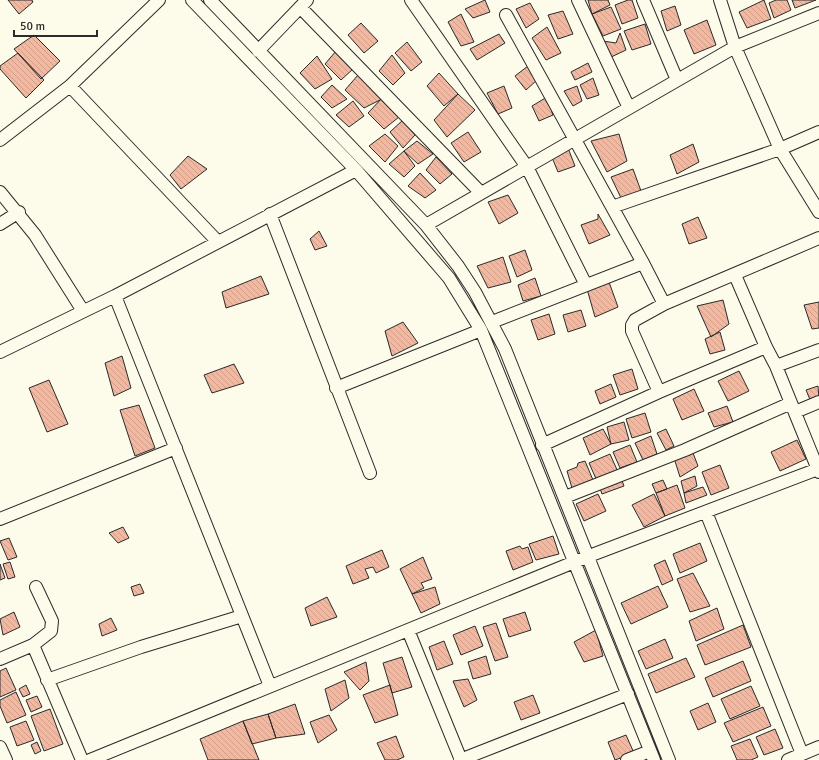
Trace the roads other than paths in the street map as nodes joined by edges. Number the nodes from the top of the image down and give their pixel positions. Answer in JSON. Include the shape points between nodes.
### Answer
{"nodes":[{"id":1,"x":159,"y":0,"type":"edge"},
{"id":2,"x":192,"y":0,"type":"edge"},
{"id":3,"x":210,"y":0,"type":"edge"},
{"id":4,"x":411,"y":0,"type":"edge"},
{"id":5,"x":578,"y":0,"type":"edge"},
{"id":6,"x":643,"y":0,"type":"edge"},
{"id":7,"x":720,"y":0,"type":"edge"},
{"id":8,"x":304,"y":3,"type":"edge"},
{"id":9,"x":819,"y":13,"type":"edge"},
{"id":10,"x":506,"y":15,"type":"dead end"},
{"id":11,"x":735,"y":47,"type":"junction"},
{"id":12,"x":258,"y":51,"type":"junction"},
{"id":13,"x":677,"y":80,"type":"junction"},
{"id":14,"x":70,"y":86,"type":"junction"},
{"id":15,"x":629,"y":108,"type":"junction"},
{"id":16,"x":819,"y":132,"type":"edge"},
{"id":17,"x":575,"y":139,"type":"junction"},
{"id":18,"x":0,"y":140,"type":"edge"},
{"id":19,"x":780,"y":149,"type":"junction"},
{"id":20,"x":527,"y":166,"type":"junction"},
{"id":21,"x":356,"y":170,"type":"junction"},
{"id":22,"x":0,"y":192,"type":"edge"},
{"id":23,"x":481,"y":193,"type":"junction"},
{"id":24,"x":612,"y":207,"type":"junction"},
{"id":25,"x":19,"y":212,"type":"junction"},
{"id":26,"x":819,"y":212,"type":"edge"},
{"id":27,"x":270,"y":214,"type":"junction"},
{"id":28,"x":0,"y":224,"type":"edge"},
{"id":29,"x":426,"y":224,"type":"junction"},
{"id":30,"x":819,"y":238,"type":"edge"},
{"id":31,"x":218,"y":242,"type":"junction"},
{"id":32,"x":643,"y":263,"type":"junction"},
{"id":33,"x":735,"y":275,"type":"junction"},
{"id":34,"x":586,"y":285,"type":"junction"},
{"id":35,"x":115,"y":296,"type":"junction"},
{"id":36,"x":664,"y":304,"type":"junction"},
{"id":37,"x":83,"y":310,"type":"junction"},
{"id":38,"x":492,"y":322,"type":"junction"},
{"id":39,"x":481,"y":330,"type":"junction"},
{"id":40,"x":766,"y":347,"type":"junction"},
{"id":41,"x":819,"y":350,"type":"edge"},
{"id":42,"x":0,"y":352,"type":"edge"},
{"id":43,"x":776,"y":366,"type":"junction"},
{"id":44,"x":336,"y":388,"type":"junction"},
{"id":45,"x":659,"y":392,"type":"junction"},
{"id":46,"x":819,"y":402,"type":"edge"},
{"id":47,"x":793,"y":408,"type":"junction"},
{"id":48,"x":542,"y":445,"type":"junction"},
{"id":49,"x":176,"y":448,"type":"junction"},
{"id":50,"x":818,"y":470,"type":"edge"},
{"id":51,"x":370,"y":473,"type":"dead end"},
{"id":52,"x":566,"y":497,"type":"junction"},
{"id":53,"x":706,"y":512,"type":"junction"},
{"id":54,"x":0,"y":519,"type":"edge"},
{"id":55,"x":589,"y":556,"type":"junction"},
{"id":56,"x":575,"y":562,"type":"junction"},
{"id":57,"x":36,"y":587,"type":"dead end"},
{"id":58,"x":242,"y":616,"type":"junction"},
{"id":59,"x":408,"y":630,"type":"junction"},
{"id":60,"x":33,"y":645,"type":"junction"},
{"id":61,"x":0,"y":659,"type":"edge"},
{"id":62,"x":47,"y":680,"type":"junction"},
{"id":63,"x":270,"y":686,"type":"junction"},
{"id":64,"x":628,"y":694,"type":"junction"},
{"id":65,"x":0,"y":747,"type":"edge"},
{"id":66,"x":819,"y":748,"type":"edge"},
{"id":67,"x":802,"y":754,"type":"junction"},
{"id":68,"x":652,"y":756,"type":"edge"},
{"id":69,"x":6,"y":760,"type":"edge"},
{"id":70,"x":82,"y":760,"type":"edge"},
{"id":71,"x":90,"y":760,"type":"edge"},
{"id":72,"x":460,"y":760,"type":"edge"},
{"id":73,"x":627,"y":760,"type":"edge"},
{"id":74,"x":669,"y":760,"type":"edge"},
{"id":75,"x":788,"y":760,"type":"edge"}],
"edges":[{"from":1,"to":14,"type":"street"},
{"from":2,"to":21,"type":"street"},
{"from":3,"to":12,"type":"street"},
{"from":4,"to":20,"type":"street"},
{"from":5,"to":15,"type":"street"},
{"from":6,"to":13,"type":"street"},
{"from":7,"to":11,"type":"street"},
{"from":8,"to":12,"type":"street"},
{"from":8,"to":23,"type":"street"},
{"from":9,"to":11,"type":"street"},
{"from":10,"to":17,"type":"street"},
{"from":11,"to":13,"type":"street"},
{"from":11,"to":19,"type":"street"},
{"from":12,"to":29,"type":"street"},
{"from":13,"to":15,"type":"street"},
{"from":14,"to":18,"type":"street"},
{"from":14,"to":31,"type":"street"},
{"from":15,"to":17,"type":"street"},
{"from":16,"to":19,"type":"street"},
{"from":17,"to":20,"type":"street"},
{"from":17,"to":24,"type":"street"},
{"from":19,"to":24,"type":"street"},
{"from":19,"to":26,"type":"street"},
{"from":20,"to":23,"type":"street"},
{"from":20,"to":34,"type":"street"},
{"from":21,"to":27,"type":"street"},
{"from":21,"to":39,"type":"street","via":[[449,278]]},
{"from":22,"to":25,"type":"street"},
{"from":23,"to":29,"type":"street"},
{"from":24,"to":32,"type":"street"},
{"from":25,"to":28,"type":"street"},
{"from":25,"to":37,"type":"street"},
{"from":27,"to":31,"type":"street"},
{"from":27,"to":44,"type":"street"},
{"from":29,"to":38,"type":"street","via":[[458,266]]},
{"from":30,"to":33,"type":"street"},
{"from":31,"to":35,"type":"street"},
{"from":32,"to":34,"type":"street"},
{"from":32,"to":36,"type":"street"},
{"from":33,"to":36,"type":"street"},
{"from":33,"to":40,"type":"street"},
{"from":34,"to":38,"type":"street"},
{"from":35,"to":37,"type":"street"},
{"from":35,"to":49,"type":"street"},
{"from":36,"to":45,"type":"street","via":[[635,320],[632,325],[632,331]]},
{"from":37,"to":42,"type":"street"},
{"from":38,"to":48,"type":"street"},
{"from":39,"to":44,"type":"street"},
{"from":39,"to":56,"type":"street"},
{"from":40,"to":43,"type":"street"},
{"from":40,"to":45,"type":"street"},
{"from":41,"to":43,"type":"street"},
{"from":43,"to":47,"type":"street"},
{"from":44,"to":51,"type":"street"},
{"from":45,"to":48,"type":"street"},
{"from":46,"to":47,"type":"street"},
{"from":47,"to":50,"type":"street"},
{"from":47,"to":52,"type":"street"},
{"from":48,"to":52,"type":"street"},
{"from":49,"to":54,"type":"street"},
{"from":49,"to":58,"type":"street"},
{"from":50,"to":53,"type":"street"},
{"from":52,"to":55,"type":"street"},
{"from":53,"to":55,"type":"street"},
{"from":53,"to":67,"type":"street"},
{"from":55,"to":56,"type":"street"},
{"from":55,"to":74,"type":"street"},
{"from":56,"to":59,"type":"street"},
{"from":56,"to":64,"type":"street"},
{"from":57,"to":60,"type":"street","via":[[52,626],[51,631]]},
{"from":58,"to":62,"type":"street"},
{"from":58,"to":63,"type":"street"},
{"from":59,"to":63,"type":"street"},
{"from":59,"to":72,"type":"street"},
{"from":60,"to":61,"type":"street"},
{"from":60,"to":62,"type":"street"},
{"from":62,"to":70,"type":"street"},
{"from":63,"to":71,"type":"street"},
{"from":64,"to":68,"type":"street"},
{"from":64,"to":72,"type":"street"},
{"from":65,"to":69,"type":"street"},
{"from":66,"to":67,"type":"street"},
{"from":67,"to":75,"type":"street"},
{"from":68,"to":73,"type":"street"}]}
